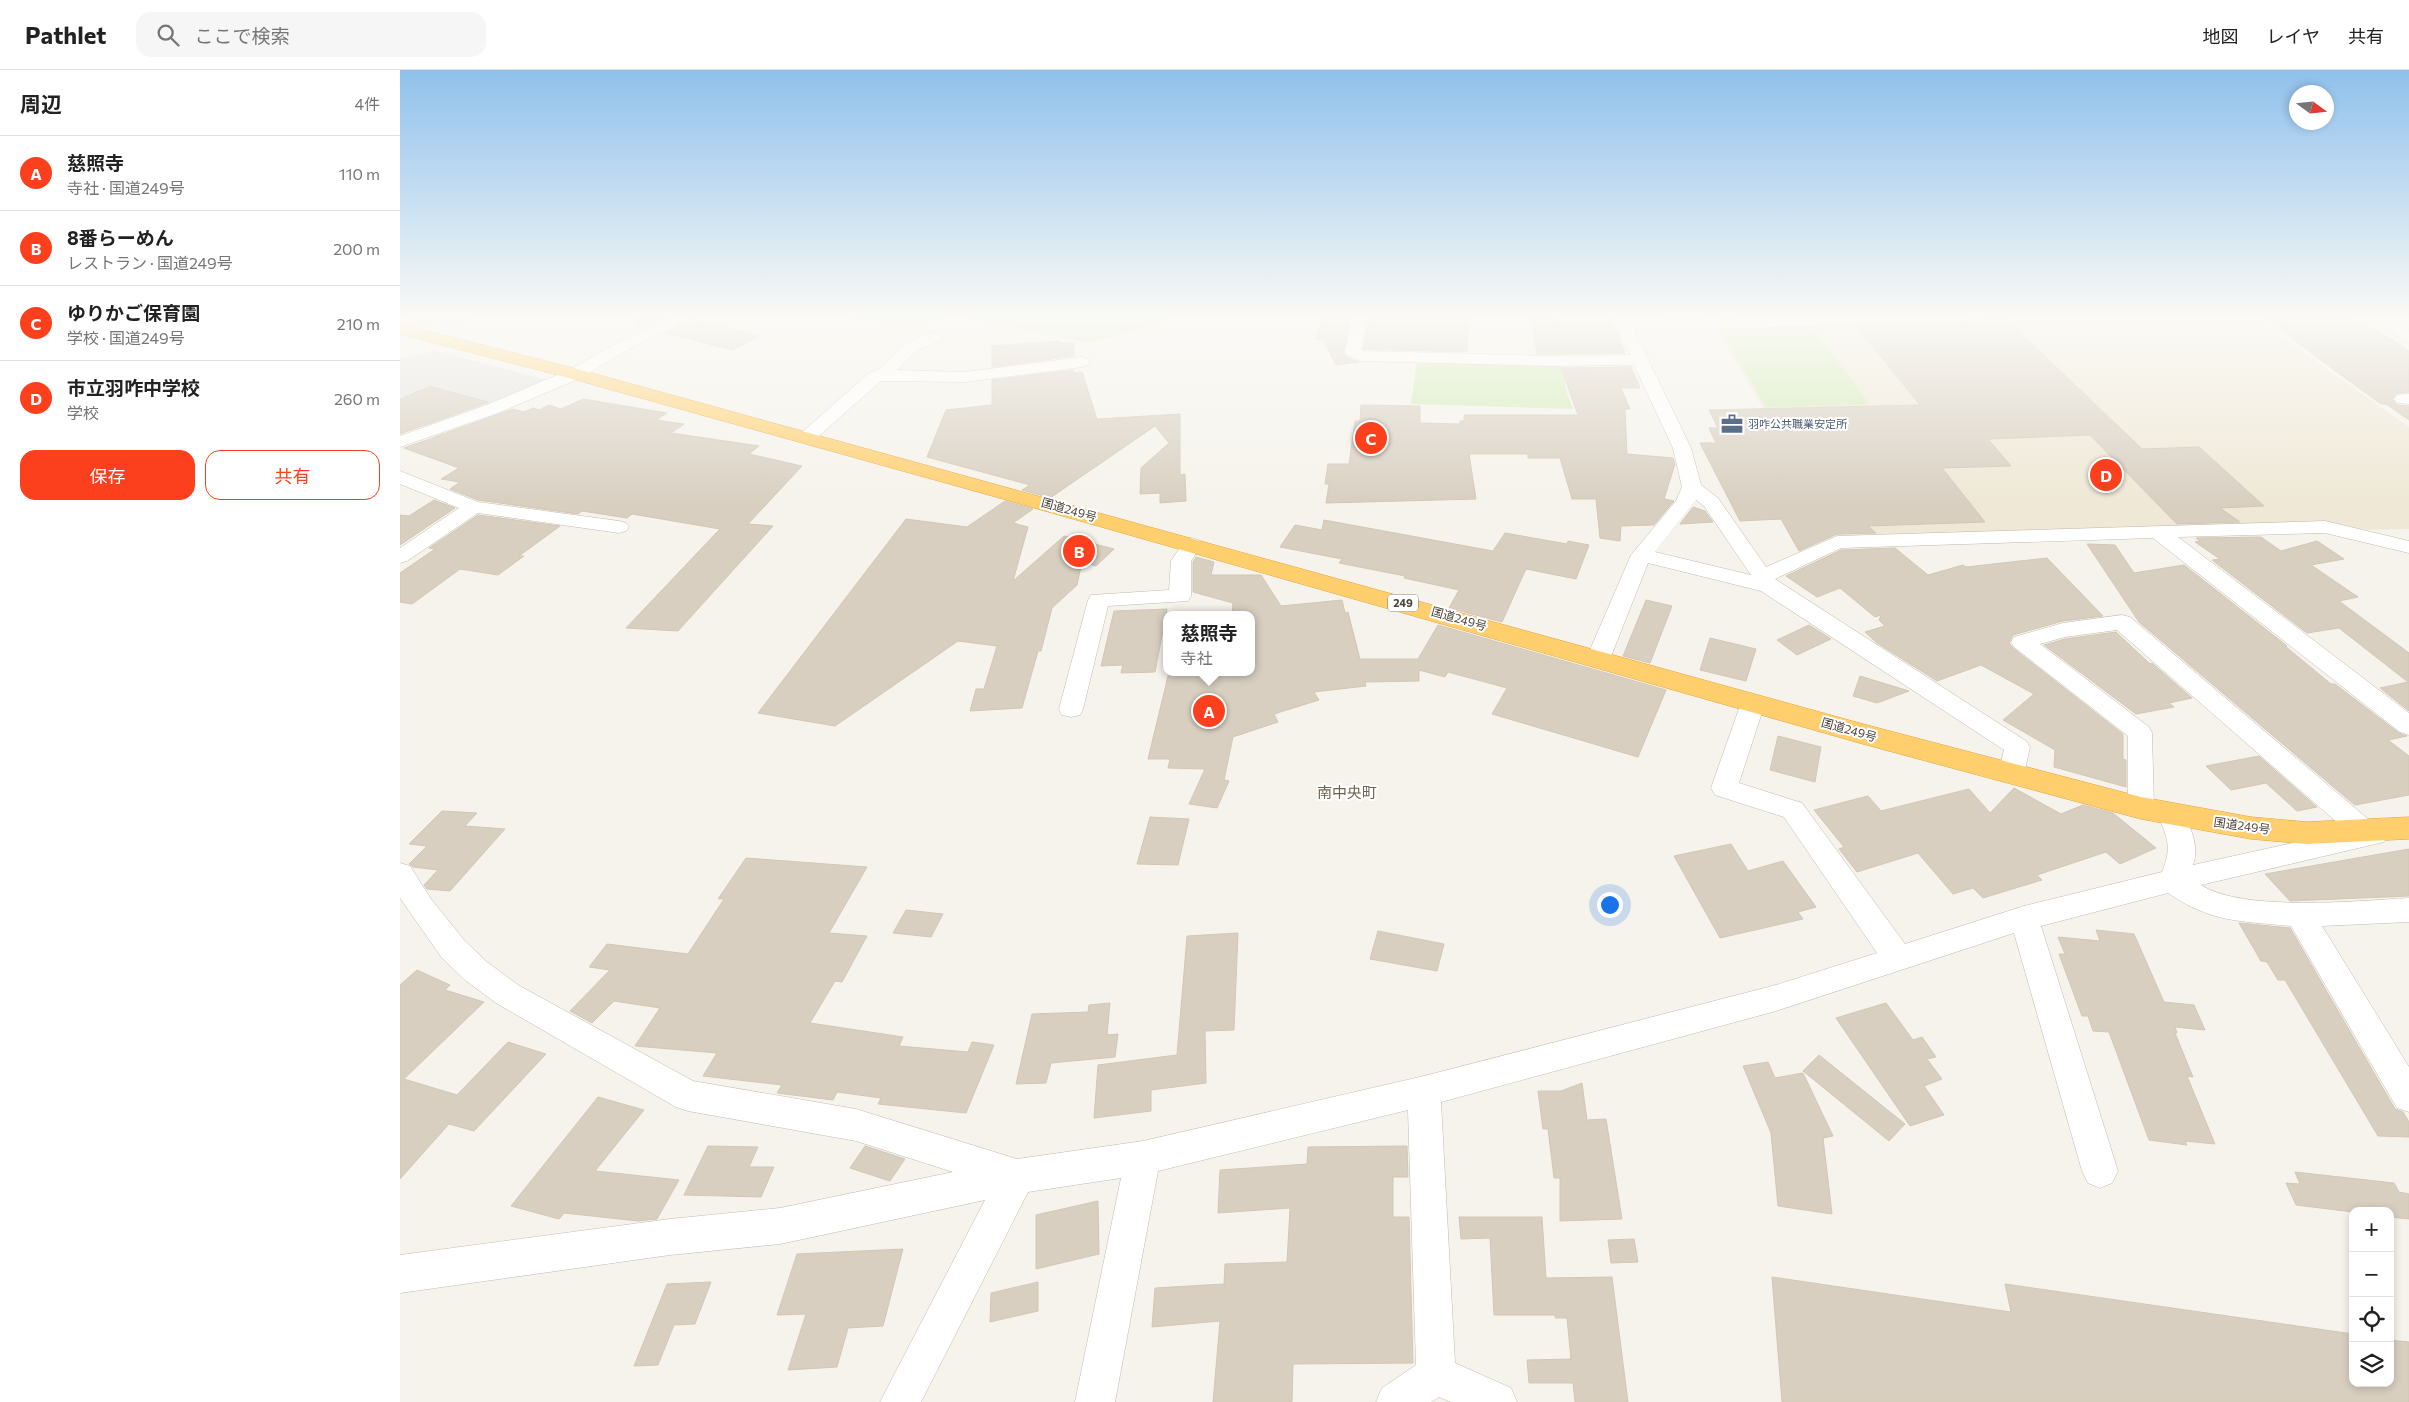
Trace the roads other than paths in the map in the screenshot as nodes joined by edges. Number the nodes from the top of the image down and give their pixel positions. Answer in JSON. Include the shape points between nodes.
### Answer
{"nodes":[{"id":1,"x":560,"y":380,"type":"edge"},
{"id":2,"x":597,"y":380,"type":"edge"},
{"id":3,"x":871,"y":380,"type":"edge"},
{"id":4,"x":1650,"y":380,"type":"edge"},
{"id":5,"x":806,"y":438,"type":"junction"},
{"id":6,"x":400,"y":442,"type":"edge"},
{"id":7,"x":400,"y":477,"type":"edge"},
{"id":8,"x":1692,"y":486,"type":"junction"},
{"id":9,"x":474,"y":506,"type":"junction"},
{"id":10,"x":619,"y":527,"type":"dead end"},
{"id":11,"x":2158,"y":532,"type":"junction"},
{"id":12,"x":1192,"y":544,"type":"junction"},
{"id":13,"x":2409,"y":547,"type":"edge"},
{"id":14,"x":1641,"y":555,"type":"junction"},
{"id":15,"x":400,"y":557,"type":"edge"},
{"id":16,"x":1766,"y":582,"type":"junction"},
{"id":17,"x":1598,"y":659,"type":"junction"},
{"id":18,"x":1753,"y":703,"type":"junction"},
{"id":19,"x":1071,"y":709,"type":"dead end"},
{"id":20,"x":2409,"y":726,"type":"edge"},
{"id":21,"x":2011,"y":774,"type":"junction"},
{"id":22,"x":2141,"y":808,"type":"junction"},
{"id":23,"x":2171,"y":815,"type":"junction"},
{"id":24,"x":2406,"y":828,"type":"edge"},
{"id":25,"x":2364,"y":830,"type":"junction"},
{"id":26,"x":400,"y":874,"type":"edge"},
{"id":27,"x":2172,"y":881,"type":"junction"},
{"id":28,"x":2409,"y":910,"type":"edge"},
{"id":29,"x":2300,"y":915,"type":"junction"},
{"id":30,"x":2024,"y":918,"type":"junction"},
{"id":31,"x":1898,"y":958,"type":"junction"},
{"id":32,"x":1424,"y":1091,"type":"junction"},
{"id":33,"x":2409,"y":1097,"type":"edge"},
{"id":34,"x":1143,"y":1158,"type":"junction"},
{"id":35,"x":2100,"y":1170,"type":"dead end"},
{"id":36,"x":1017,"y":1176,"type":"junction"},
{"id":37,"x":400,"y":1274,"type":"edge"},
{"id":38,"x":1436,"y":1375,"type":"junction"},
{"id":39,"x":900,"y":1402,"type":"edge"},
{"id":40,"x":1095,"y":1402,"type":"edge"},
{"id":41,"x":1396,"y":1402,"type":"edge"},
{"id":42,"x":1497,"y":1402,"type":"edge"}],
"edges":[{"from":1,"to":6,"type":"street"},
{"from":2,"to":5,"type":"highway","name":"国道249号","number":"249"},
{"from":3,"to":5,"type":"street"},
{"from":4,"to":8,"type":"street","via":[[1682,448]]},
{"from":5,"to":12,"type":"highway","name":"国道249号","number":"249"},
{"from":7,"to":9,"type":"street"},
{"from":8,"to":14,"type":"street","via":[[1685,503]]},
{"from":8,"to":16,"type":"street","via":[[1710,502]]},
{"from":9,"to":10,"type":"street"},
{"from":9,"to":15,"type":"street"},
{"from":11,"to":13,"type":"street","via":[[2325,527]]},
{"from":11,"to":16,"type":"street","via":[[1837,542]]},
{"from":11,"to":20,"type":"street"},
{"from":12,"to":17,"type":"highway","name":"国道249号","number":"249"},
{"from":12,"to":19,"type":"street","via":[[1181,560],[1180,596],[1099,600]]},
{"from":14,"to":16,"type":"street"},
{"from":14,"to":17,"type":"street"},
{"from":16,"to":21,"type":"street","via":[[2017,747]]},
{"from":17,"to":18,"type":"highway","name":"国道249号","number":"249"},
{"from":18,"to":21,"type":"highway","name":"国道249号","number":"249"},
{"from":18,"to":31,"type":"street","via":[[1724,788],[1793,810]]},
{"from":21,"to":22,"type":"highway","name":"国道249号","number":"249"},
{"from":22,"to":23,"type":"highway","name":"国道249号","number":"249"},
{"from":22,"to":25,"type":"street","via":[[2140,733],[2022,642],[2063,630],[2122,622]]},
{"from":23,"to":25,"type":"highway","name":"国道249号","number":"249","via":[[2307,833]]},
{"from":23,"to":27,"type":"street","via":[[2183,855]]},
{"from":24,"to":25,"type":"highway","name":"国道249号","number":"249"},
{"from":24,"to":27,"type":"street"},
{"from":26,"to":36,"type":"street","via":[[421,907],[476,972],[507,994],[688,1096],[856,1125]]},
{"from":27,"to":29,"type":"street","via":[[2196,897],[2222,908]]},
{"from":27,"to":30,"type":"street"},
{"from":28,"to":29,"type":"street"},
{"from":29,"to":33,"type":"street"},
{"from":30,"to":31,"type":"street"},
{"from":30,"to":35,"type":"street"},
{"from":31,"to":32,"type":"street","via":[[1776,998]]},
{"from":32,"to":34,"type":"street"},
{"from":32,"to":38,"type":"street"},
{"from":34,"to":36,"type":"street"},
{"from":34,"to":40,"type":"street"},
{"from":36,"to":37,"type":"street","via":[[780,1226],[630,1242]]},
{"from":36,"to":39,"type":"street"},
{"from":38,"to":41,"type":"street"},
{"from":38,"to":42,"type":"street"}]}
